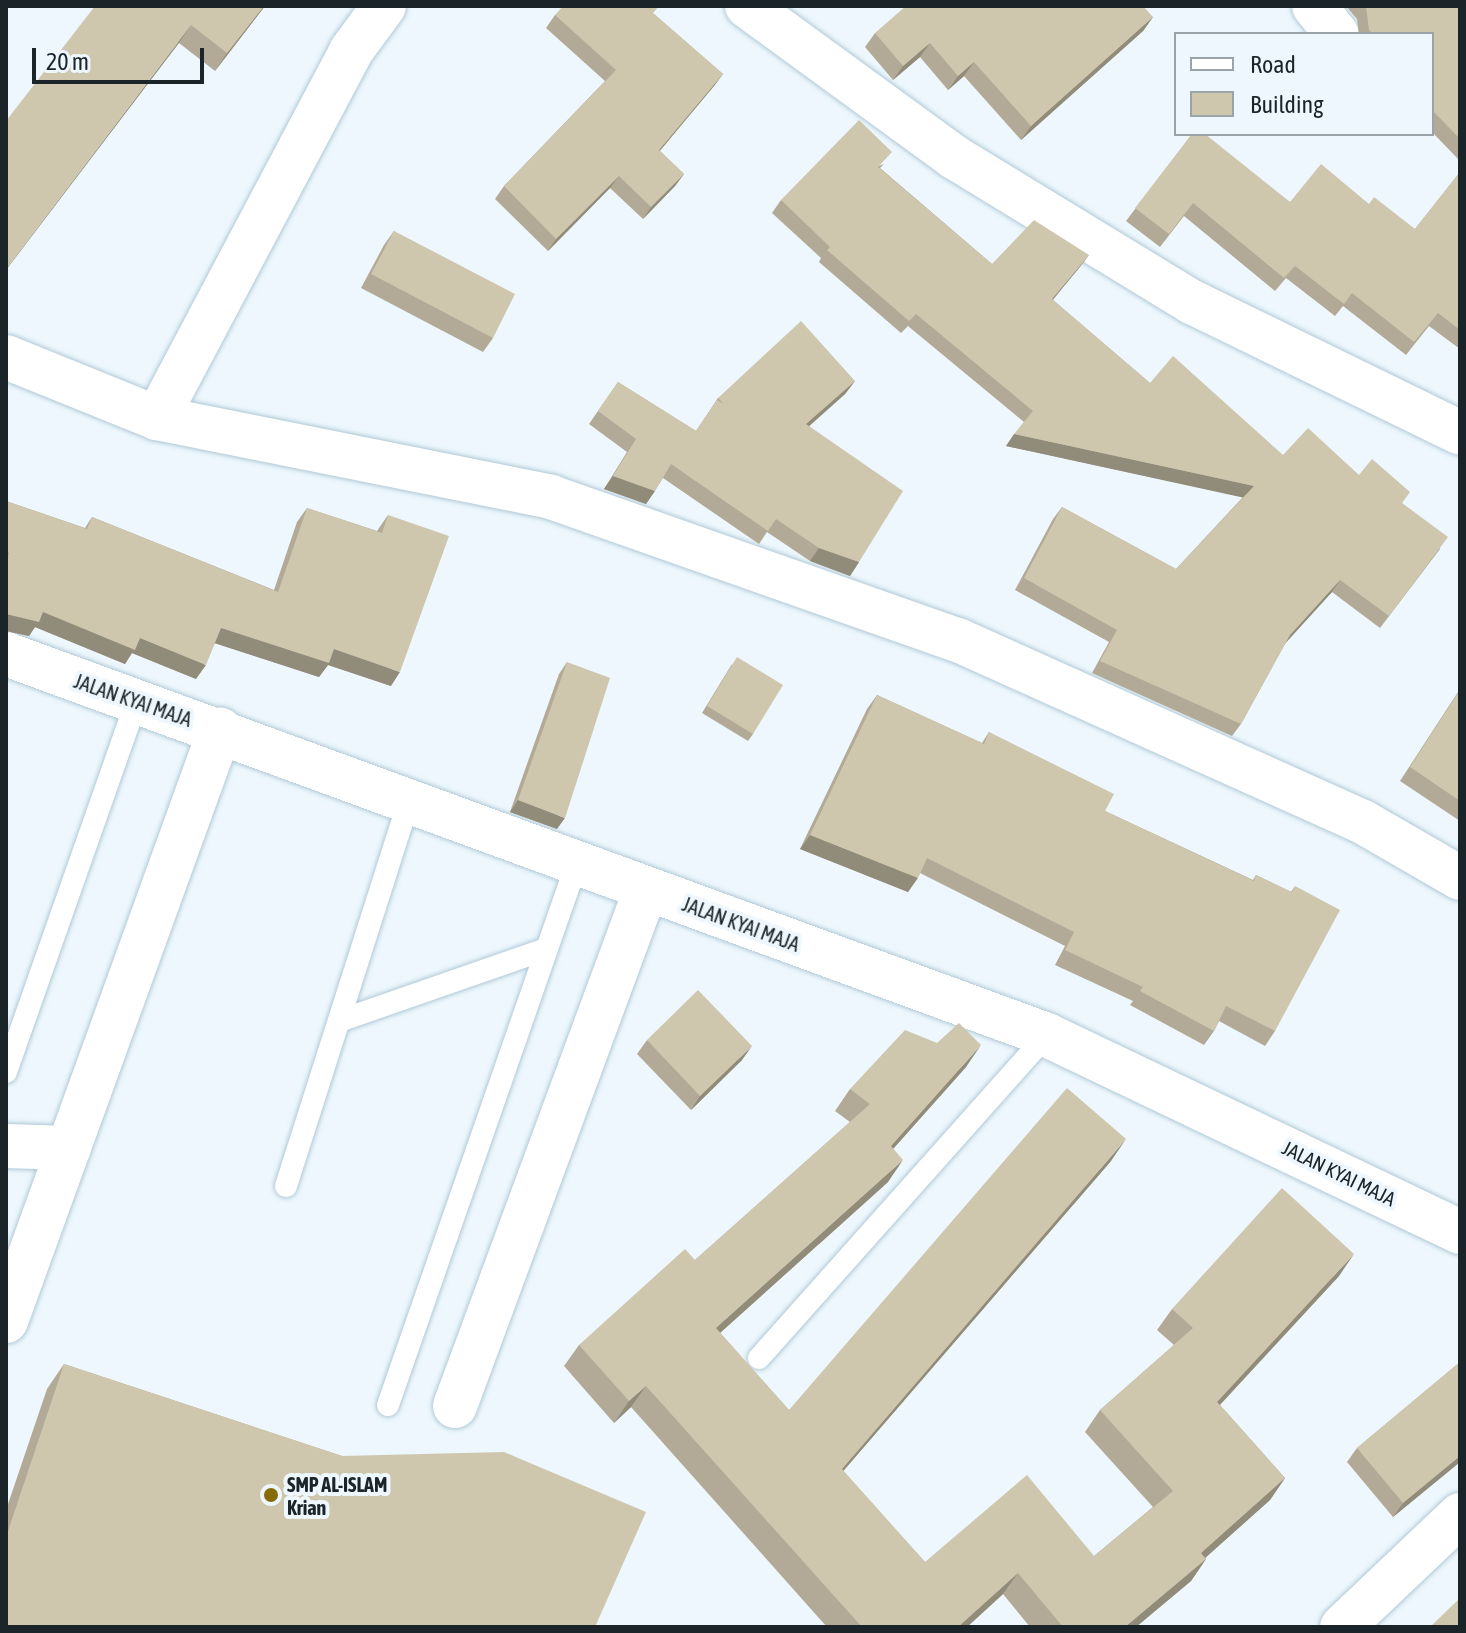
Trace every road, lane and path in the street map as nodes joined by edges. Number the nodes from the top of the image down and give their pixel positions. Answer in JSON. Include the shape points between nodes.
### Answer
{"nodes":[{"id":1,"x":384,"y":6,"type":"edge"},
{"id":2,"x":747,"y":6,"type":"edge"},
{"id":3,"x":1314,"y":6,"type":"edge"},
{"id":4,"x":1335,"y":32,"type":"edge"},
{"id":5,"x":6,"y":357,"type":"edge"},
{"id":6,"x":157,"y":418,"type":"junction"},
{"id":7,"x":1460,"y":433,"type":"edge"},
{"id":8,"x":6,"y":654,"type":"edge"},
{"id":9,"x":180,"y":718,"type":"junction"},
{"id":10,"x":409,"y":801,"type":"junction"},
{"id":11,"x":577,"y":863,"type":"junction"},
{"id":12,"x":1460,"y":878,"type":"edge"},
{"id":13,"x":646,"y":889,"type":"junction"},
{"id":14,"x":543,"y":950,"type":"junction"},
{"id":15,"x":342,"y":1020,"type":"junction"},
{"id":16,"x":1047,"y":1035,"type":"junction"},
{"id":17,"x":6,"y":1072,"type":"edge"},
{"id":18,"x":36,"y":1147,"type":"edge"},
{"id":19,"x":286,"y":1186,"type":"dead end"},
{"id":20,"x":1460,"y":1232,"type":"edge"},
{"id":21,"x":6,"y":1321,"type":"edge"},
{"id":22,"x":759,"y":1358,"type":"dead end"},
{"id":23,"x":388,"y":1405,"type":"dead end"},
{"id":24,"x":455,"y":1406,"type":"dead end"},
{"id":25,"x":1460,"y":1515,"type":"edge"},
{"id":26,"x":1342,"y":1627,"type":"edge"}],
"edges":[{"from":1,"to":6,"type":"street","via":[[351,51]]},
{"from":2,"to":7,"type":"street","via":[[954,157],[1192,302]]},
{"from":3,"to":4,"type":"street"},
{"from":5,"to":6,"type":"street"},
{"from":6,"to":12,"type":"street","via":[[551,497],[915,625],[1363,822]]},
{"from":8,"to":9,"type":"street","name":"JALAN KYAI MAJA"},
{"from":9,"to":10,"type":"street","name":"JALAN KYAI MAJA"},
{"from":9,"to":17,"type":"lane"},
{"from":9,"to":18,"type":"street"},
{"from":10,"to":11,"type":"street","name":"JALAN KYAI MAJA"},
{"from":10,"to":15,"type":"lane"},
{"from":11,"to":13,"type":"street","name":"JALAN KYAI MAJA"},
{"from":11,"to":14,"type":"lane"},
{"from":13,"to":16,"type":"street","name":"JALAN KYAI MAJA"},
{"from":13,"to":24,"type":"street"},
{"from":14,"to":15,"type":"lane"},
{"from":14,"to":23,"type":"lane"},
{"from":15,"to":19,"type":"lane"},
{"from":16,"to":20,"type":"street","name":"JALAN KYAI MAJA"},
{"from":16,"to":22,"type":"lane"},
{"from":18,"to":21,"type":"street"},
{"from":25,"to":26,"type":"street"}]}
